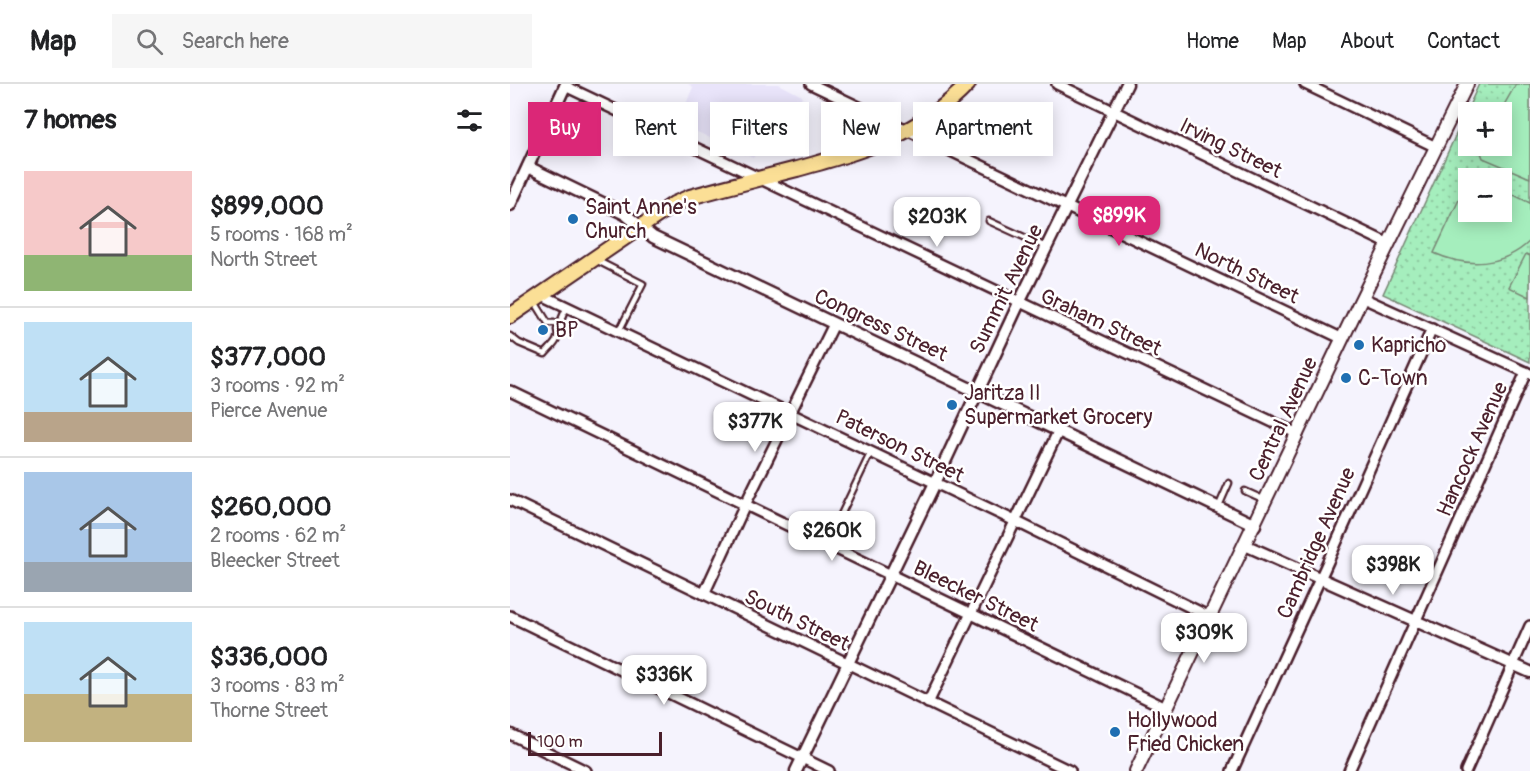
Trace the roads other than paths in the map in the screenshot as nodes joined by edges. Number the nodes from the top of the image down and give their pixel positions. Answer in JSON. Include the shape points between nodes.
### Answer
{"nodes":[{"id":1,"x":811,"y":84,"type":"edge"},
{"id":2,"x":968,"y":84,"type":"edge"},
{"id":3,"x":1057,"y":84,"type":"edge"},
{"id":4,"x":1127,"y":84,"type":"edge"},
{"id":5,"x":1305,"y":84,"type":"edge"},
{"id":6,"x":1467,"y":84,"type":"edge"},
{"id":7,"x":566,"y":85,"type":"edge"},
{"id":8,"x":1114,"y":112,"type":"junction"},
{"id":9,"x":908,"y":131,"type":"junction"},
{"id":10,"x":1436,"y":147,"type":"junction"},
{"id":11,"x":528,"y":167,"type":"junction"},
{"id":12,"x":761,"y":178,"type":"junction"},
{"id":13,"x":510,"y":205,"type":"edge"},
{"id":14,"x":1067,"y":207,"type":"junction"},
{"id":15,"x":989,"y":220,"type":"dead end"},
{"id":16,"x":639,"y":226,"type":"junction"},
{"id":17,"x":1389,"y":244,"type":"junction"},
{"id":18,"x":1047,"y":247,"type":"junction"},
{"id":19,"x":594,"y":258,"type":"junction"},
{"id":20,"x":538,"y":297,"type":"junction"},
{"id":21,"x":1363,"y":298,"type":"junction"},
{"id":22,"x":1019,"y":303,"type":"junction"},
{"id":23,"x":568,"y":307,"type":"junction"},
{"id":24,"x":510,"y":316,"type":"edge"},
{"id":25,"x":559,"y":323,"type":"junction"},
{"id":26,"x":834,"y":324,"type":"junction"},
{"id":27,"x":1432,"y":329,"type":"junction"},
{"id":28,"x":619,"y":332,"type":"junction"},
{"id":29,"x":510,"y":336,"type":"edge"},
{"id":30,"x":1343,"y":339,"type":"junction"},
{"id":31,"x":1528,"y":373,"type":"edge"},
{"id":32,"x":510,"y":391,"type":"edge"},
{"id":33,"x":977,"y":392,"type":"junction"},
{"id":34,"x":790,"y":414,"type":"junction"},
{"id":35,"x":1058,"y":432,"type":"junction"},
{"id":36,"x":1298,"y":434,"type":"junction"},
{"id":37,"x":871,"y":452,"type":"junction"},
{"id":38,"x":935,"y":483,"type":"junction"},
{"id":39,"x":1229,"y":483,"type":"dead end"},
{"id":40,"x":1245,"y":491,"type":"dead end"},
{"id":41,"x":510,"y":500,"type":"edge"},
{"id":42,"x":1266,"y":501,"type":"junction"},
{"id":43,"x":745,"y":505,"type":"junction"},
{"id":44,"x":1218,"y":508,"type":"junction"},
{"id":45,"x":1015,"y":521,"type":"junction"},
{"id":46,"x":1255,"y":525,"type":"junction"},
{"id":47,"x":827,"y":544,"type":"junction"},
{"id":48,"x":1245,"y":545,"type":"junction"},
{"id":49,"x":890,"y":575,"type":"junction"},
{"id":50,"x":1320,"y":579,"type":"junction"},
{"id":51,"x":704,"y":594,"type":"junction"},
{"id":52,"x":970,"y":613,"type":"junction"},
{"id":53,"x":510,"y":616,"type":"edge"},
{"id":54,"x":1210,"y":617,"type":"junction"},
{"id":55,"x":1415,"y":621,"type":"junction"},
{"id":56,"x":1530,"y":626,"type":"edge"},
{"id":57,"x":847,"y":664,"type":"junction"},
{"id":58,"x":1513,"y":665,"type":"junction"},
{"id":59,"x":1530,"y":672,"type":"edge"},
{"id":60,"x":928,"y":702,"type":"junction"},
{"id":61,"x":1166,"y":708,"type":"junction"},
{"id":62,"x":510,"y":734,"type":"edge"},
{"id":63,"x":802,"y":758,"type":"junction"},
{"id":64,"x":566,"y":767,"type":"edge"},
{"id":65,"x":1139,"y":770,"type":"edge"},
{"id":66,"x":586,"y":771,"type":"edge"},
{"id":67,"x":796,"y":771,"type":"edge"},
{"id":68,"x":829,"y":771,"type":"edge"},
{"id":69,"x":1070,"y":771,"type":"edge"},
{"id":70,"x":1232,"y":771,"type":"edge"},
{"id":71,"x":1349,"y":771,"type":"edge"},
{"id":72,"x":1466,"y":771,"type":"edge"}],
"edges":[{"from":1,"to":9,"type":"street","name":"North Street"},
{"from":2,"to":9,"type":"main road"},
{"from":3,"to":8,"type":"street","name":"Irving Street"},
{"from":4,"to":8,"type":"street","name":"Summit Avenue"},
{"from":5,"to":10,"type":"street"},
{"from":6,"to":10,"type":"main road","name":"Central Avenue"},
{"from":7,"to":11,"type":"street"},
{"from":7,"to":12,"type":"street","name":"Graham Street"},
{"from":8,"to":14,"type":"street","name":"Summit Avenue"},
{"from":8,"to":17,"type":"street","name":"Irving Street"},
{"from":9,"to":12,"type":"main road","via":[[867,149]]},
{"from":9,"to":14,"type":"street","name":"North Street"},
{"from":10,"to":17,"type":"main road","name":"Central Avenue"},
{"from":11,"to":13,"type":"street"},
{"from":11,"to":16,"type":"street","name":"Congress Street","via":[[625,214]]},
{"from":12,"to":16,"type":"main road","via":[[690,197]]},
{"from":12,"to":22,"type":"street","name":"Graham Street"},
{"from":14,"to":18,"type":"street","name":"Summit Avenue"},
{"from":14,"to":30,"type":"street","name":"North Street"},
{"from":15,"to":18,"type":"lane"},
{"from":16,"to":19,"type":"main road"},
{"from":16,"to":26,"type":"street","name":"Congress Street","via":[[653,237]]},
{"from":17,"to":21,"type":"main road","name":"Central Avenue"},
{"from":18,"to":22,"type":"street","name":"Summit Avenue"},
{"from":19,"to":20,"type":"main road"},
{"from":19,"to":28,"type":"lane","via":[[643,284]]},
{"from":20,"to":23,"type":"street","name":"Paterson Street"},
{"from":20,"to":24,"type":"main road"},
{"from":20,"to":25,"type":"lane","via":[[548,323]]},
{"from":21,"to":27,"type":"street"},
{"from":21,"to":30,"type":"main road","name":"Central Avenue"},
{"from":22,"to":33,"type":"street","name":"Summit Avenue"},
{"from":22,"to":36,"type":"street","name":"Graham Street"},
{"from":23,"to":25,"type":"lane"},
{"from":23,"to":28,"type":"street","name":"Paterson Street"},
{"from":25,"to":29,"type":"lane","via":[[558,339],[545,354]]},
{"from":26,"to":33,"type":"street","name":"Congress Street"},
{"from":26,"to":34,"type":"street"},
{"from":27,"to":31,"type":"street"},
{"from":27,"to":50,"type":"street","name":"Cambridge Avenue"},
{"from":28,"to":34,"type":"street","name":"Paterson Street"},
{"from":30,"to":36,"type":"main road","name":"Central Avenue"},
{"from":31,"to":55,"type":"street","name":"Hancock Avenue"},
{"from":32,"to":43,"type":"street","name":"Bleecker Street"},
{"from":33,"to":35,"type":"street","name":"Congress Street"},
{"from":33,"to":38,"type":"street","name":"Summit Avenue"},
{"from":34,"to":37,"type":"street","name":"Paterson Street"},
{"from":34,"to":43,"type":"street"},
{"from":35,"to":44,"type":"street","name":"Congress Street"},
{"from":35,"to":45,"type":"street"},
{"from":36,"to":42,"type":"main road","name":"Central Avenue"},
{"from":37,"to":38,"type":"street","name":"Paterson Street"},
{"from":37,"to":47,"type":"lane"},
{"from":38,"to":45,"type":"street","name":"Paterson Street"},
{"from":38,"to":49,"type":"street","name":"Summit Avenue"},
{"from":39,"to":44,"type":"lane"},
{"from":40,"to":42,"type":"lane"},
{"from":41,"to":51,"type":"street","name":"South Street"},
{"from":42,"to":46,"type":"main road","name":"Central Avenue"},
{"from":43,"to":47,"type":"street","name":"Bleecker Street"},
{"from":43,"to":51,"type":"street"},
{"from":44,"to":46,"type":"street","name":"Congress Street"},
{"from":45,"to":52,"type":"street"},
{"from":45,"to":54,"type":"street","name":"Paterson Street"},
{"from":46,"to":48,"type":"main road","name":"Central Avenue"},
{"from":47,"to":49,"type":"street","name":"Bleecker Street"},
{"from":48,"to":50,"type":"street"},
{"from":48,"to":54,"type":"main road","name":"Central Avenue"},
{"from":49,"to":52,"type":"street","name":"Bleecker Street"},
{"from":49,"to":57,"type":"street","name":"Summit Avenue"},
{"from":50,"to":55,"type":"street"},
{"from":50,"to":70,"type":"street","name":"Cambridge Avenue"},
{"from":51,"to":57,"type":"street","name":"South Street"},
{"from":52,"to":60,"type":"street"},
{"from":52,"to":61,"type":"street","name":"Bleecker Street"},
{"from":53,"to":63,"type":"street"},
{"from":54,"to":61,"type":"main road","name":"Central Avenue"},
{"from":55,"to":58,"type":"street"},
{"from":55,"to":71,"type":"street","name":"Hancock Avenue"},
{"from":56,"to":58,"type":"street"},
{"from":57,"to":60,"type":"street","name":"South Street"},
{"from":57,"to":63,"type":"street","name":"Summit Avenue"},
{"from":58,"to":59,"type":"street"},
{"from":58,"to":72,"type":"street"},
{"from":60,"to":69,"type":"street","name":"South Street"},
{"from":61,"to":65,"type":"main road","name":"Central Avenue"},
{"from":62,"to":64,"type":"street"},
{"from":63,"to":67,"type":"street","name":"Summit Avenue"},
{"from":63,"to":68,"type":"street"},
{"from":64,"to":66,"type":"street"}]}
